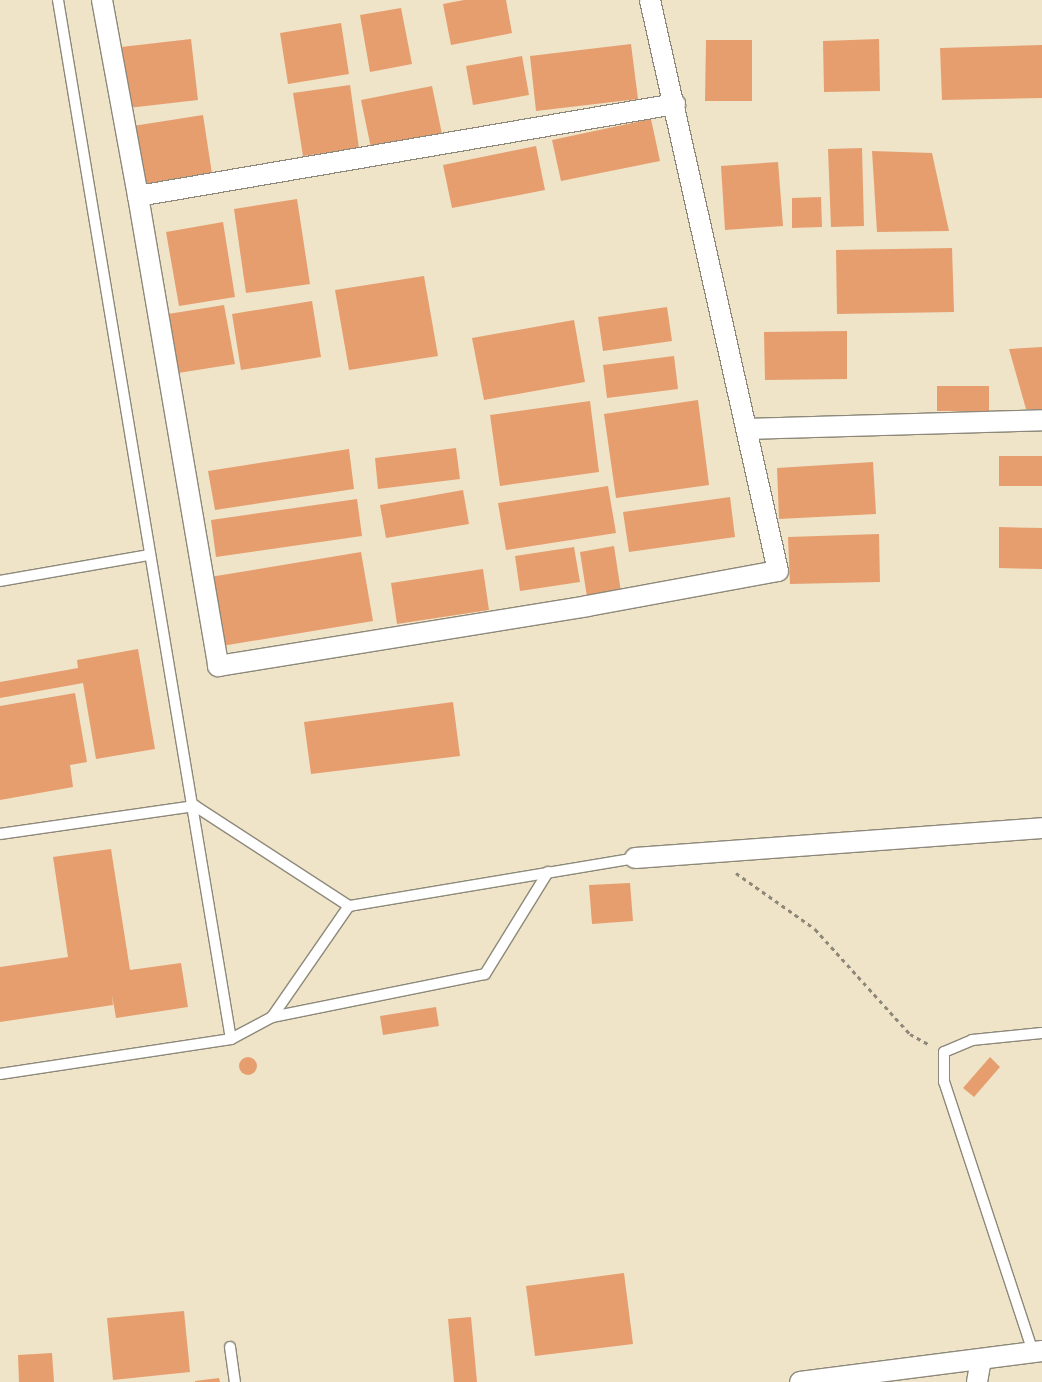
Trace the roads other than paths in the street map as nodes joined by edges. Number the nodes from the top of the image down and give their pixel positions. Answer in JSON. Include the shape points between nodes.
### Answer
{"nodes":[{"id":1,"x":58,"y":0,"type":"edge"},
{"id":2,"x":102,"y":0,"type":"edge"},
{"id":3,"x":650,"y":0,"type":"edge"},
{"id":4,"x":675,"y":104,"type":"junction"},
{"id":5,"x":138,"y":196,"type":"junction"},
{"id":6,"x":1042,"y":420,"type":"edge"},
{"id":7,"x":748,"y":429,"type":"junction"},
{"id":8,"x":149,"y":555,"type":"junction"},
{"id":9,"x":0,"y":581,"type":"edge"},
{"id":10,"x":195,"y":806,"type":"junction"},
{"id":11,"x":1042,"y":828,"type":"edge"},
{"id":12,"x":0,"y":834,"type":"edge"},
{"id":13,"x":635,"y":858,"type":"joint"},
{"id":14,"x":548,"y":872,"type":"junction"},
{"id":15,"x":349,"y":906,"type":"junction"},
{"id":16,"x":272,"y":1017,"type":"junction"},
{"id":17,"x":1042,"y":1033,"type":"edge"},
{"id":18,"x":231,"y":1039,"type":"junction"},
{"id":19,"x":0,"y":1074,"type":"edge"},
{"id":20,"x":230,"y":1347,"type":"dead end"},
{"id":21,"x":1038,"y":1351,"type":"edge"},
{"id":22,"x":981,"y":1359,"type":"junction"},
{"id":23,"x":234,"y":1382,"type":"edge"},
{"id":24,"x":800,"y":1382,"type":"edge"},
{"id":25,"x":977,"y":1382,"type":"edge"}],
"edges":[{"from":1,"to":8,"type":"lane"},
{"from":2,"to":5,"type":"street"},
{"from":3,"to":4,"type":"street"},
{"from":4,"to":5,"type":"street"},
{"from":4,"to":7,"type":"street"},
{"from":5,"to":7,"type":"street","via":[[218,666],[587,606],[778,571]]},
{"from":6,"to":7,"type":"street"},
{"from":8,"to":9,"type":"lane"},
{"from":8,"to":10,"type":"lane"},
{"from":10,"to":12,"type":"lane"},
{"from":10,"to":15,"type":"lane"},
{"from":10,"to":18,"type":"lane"},
{"from":11,"to":13,"type":"street"},
{"from":13,"to":14,"type":"lane"},
{"from":14,"to":15,"type":"lane"},
{"from":14,"to":16,"type":"lane","via":[[485,974]]},
{"from":15,"to":16,"type":"lane"},
{"from":16,"to":18,"type":"lane"},
{"from":17,"to":21,"type":"lane","via":[[972,1040],[944,1052],[944,1082]]},
{"from":18,"to":19,"type":"lane"},
{"from":20,"to":23,"type":"lane"},
{"from":21,"to":22,"type":"street"},
{"from":22,"to":24,"type":"street"},
{"from":22,"to":25,"type":"street"}]}
